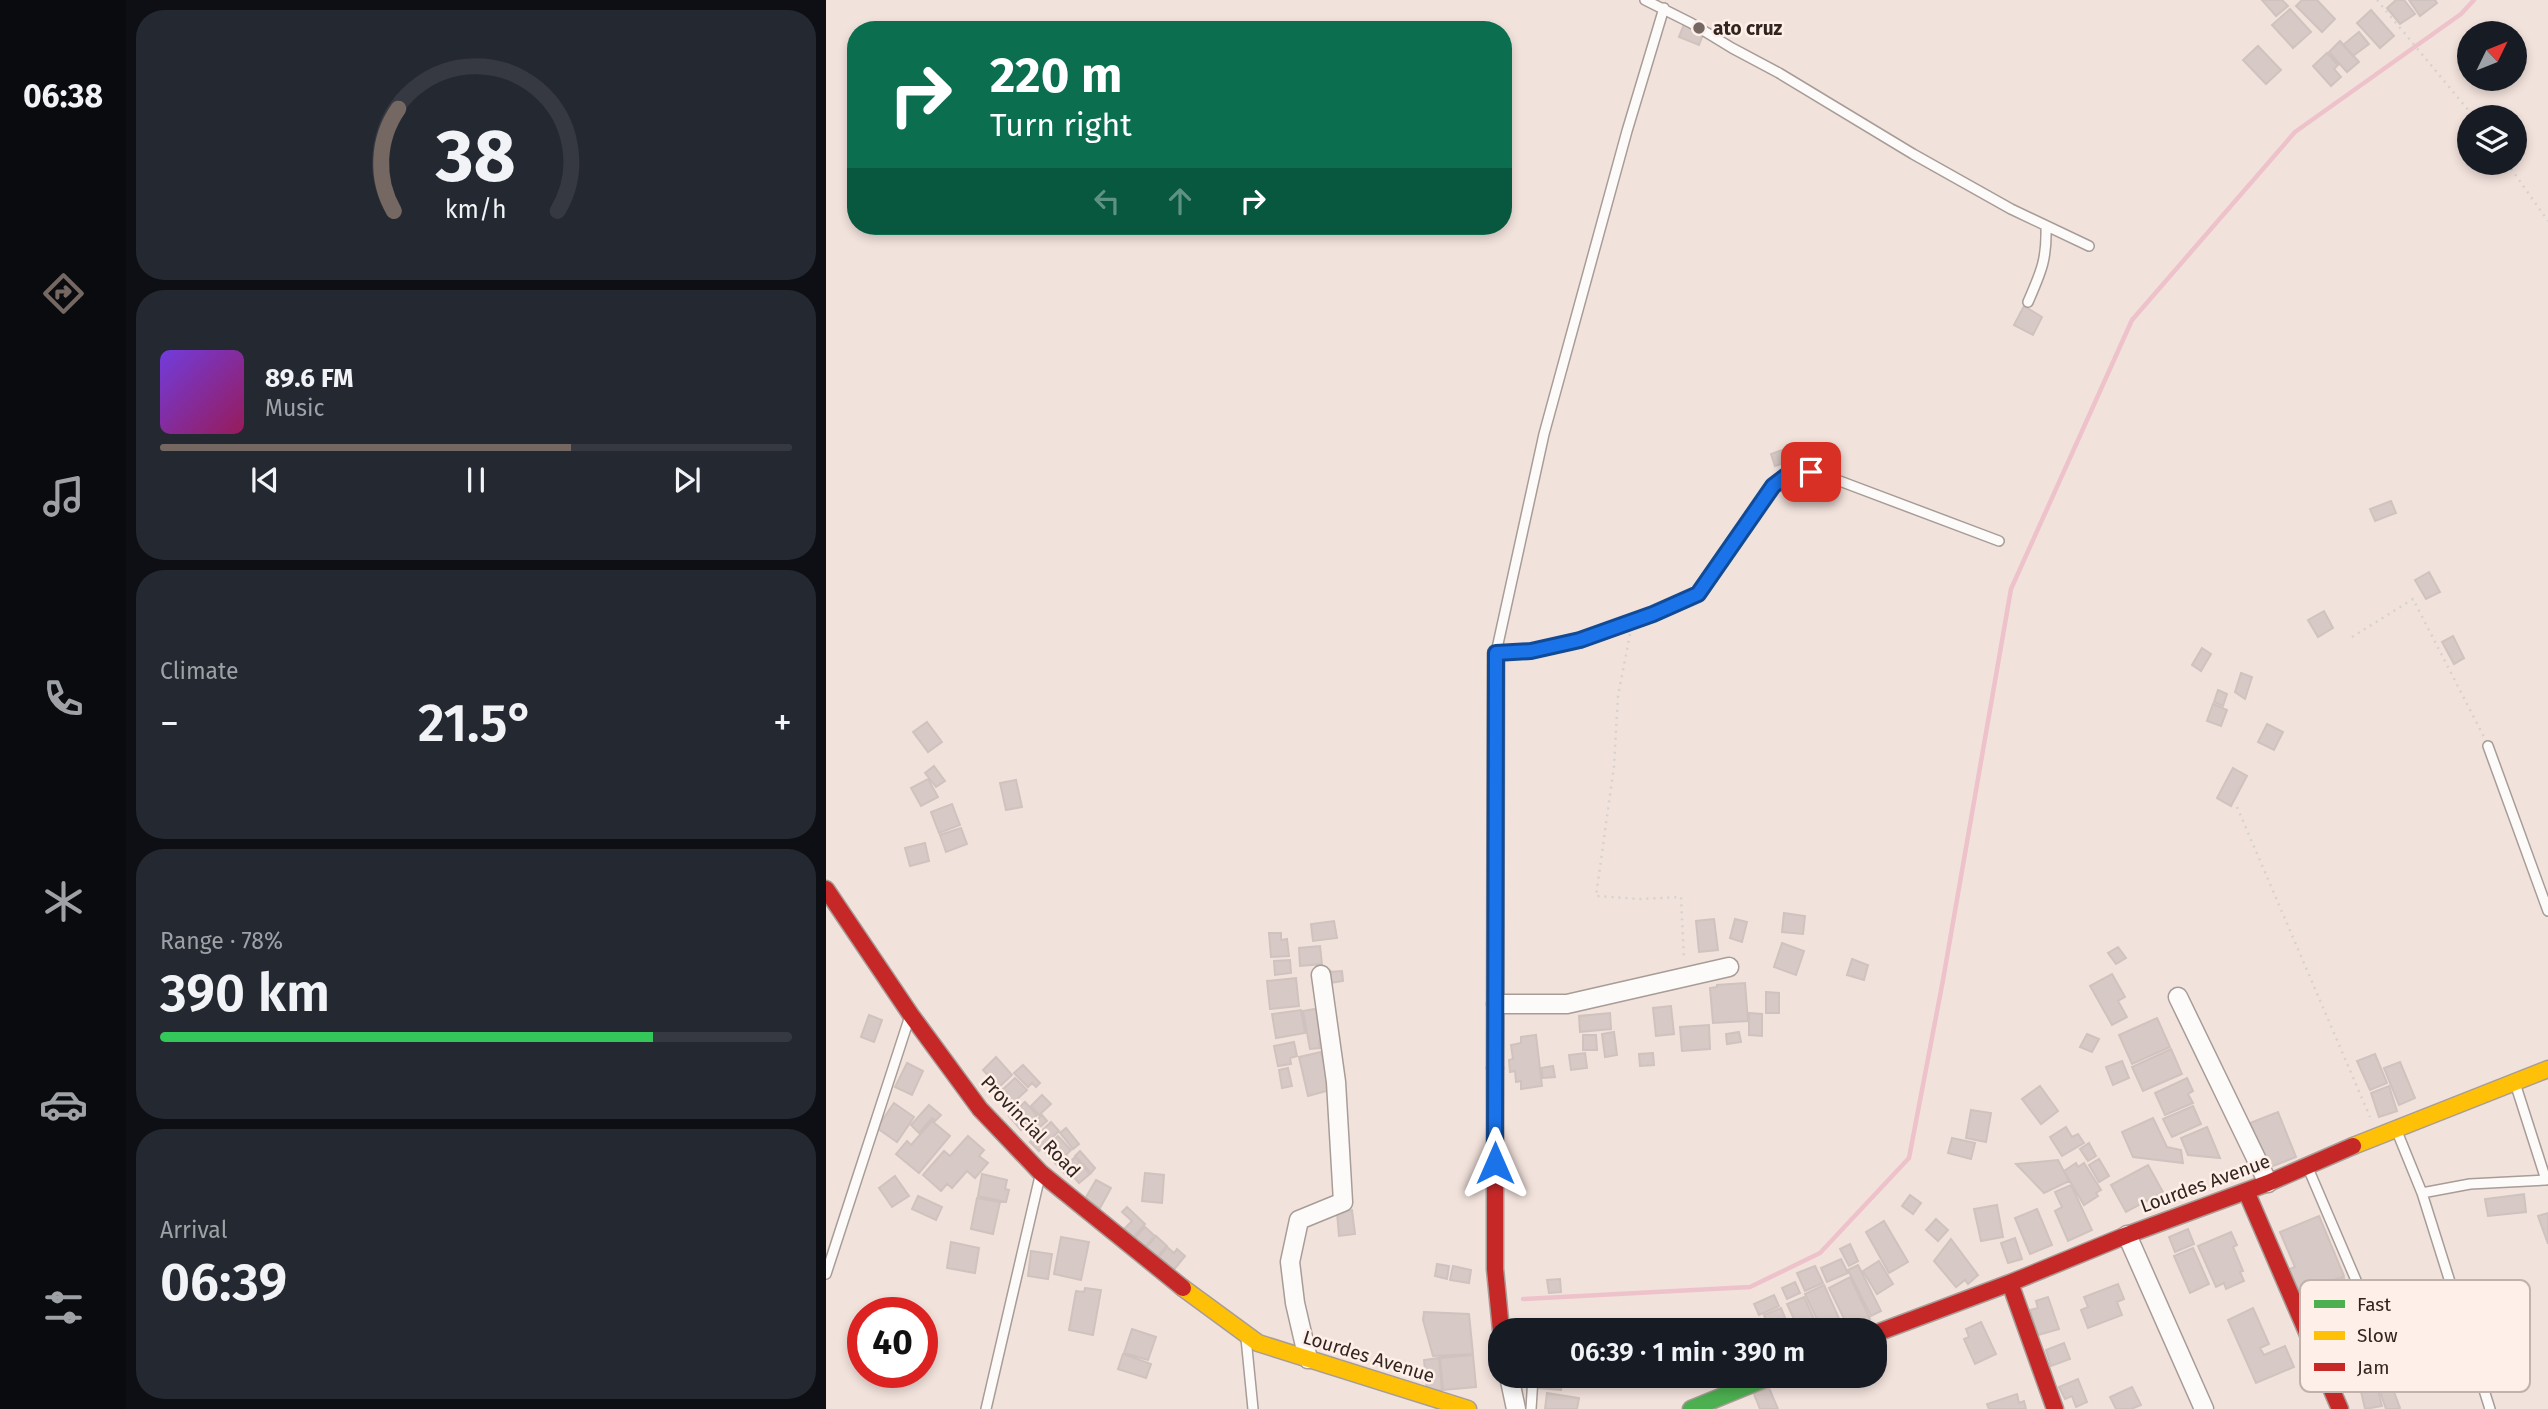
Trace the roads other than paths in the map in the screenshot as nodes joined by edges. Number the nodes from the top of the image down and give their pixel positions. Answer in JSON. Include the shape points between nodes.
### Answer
{"nodes":[{"id":1,"x":1645,"y":0,"type":"edge"},
{"id":2,"x":1664,"y":8,"type":"junction"},
{"id":3,"x":2046,"y":226,"type":"junction"},
{"id":4,"x":2089,"y":246,"type":"dead end"},
{"id":5,"x":2028,"y":302,"type":"dead end"},
{"id":6,"x":1999,"y":541,"type":"dead end"},
{"id":7,"x":1496,"y":653,"type":"junction"},
{"id":8,"x":2488,"y":746,"type":"road end"},
{"id":9,"x":826,"y":889,"type":"edge"},
{"id":10,"x":2548,"y":911,"type":"edge"},
{"id":11,"x":1729,"y":967,"type":"dead end"},
{"id":12,"x":1321,"y":975,"type":"dead end"},
{"id":13,"x":2178,"y":997,"type":"dead end"},
{"id":14,"x":1496,"y":1004,"type":"junction"},
{"id":15,"x":911,"y":1015,"type":"junction"},
{"id":16,"x":2548,"y":1069,"type":"edge"},
{"id":17,"x":2514,"y":1082,"type":"junction"},
{"id":18,"x":2396,"y":1128,"type":"junction"},
{"id":19,"x":2307,"y":1166,"type":"junction"},
{"id":20,"x":1041,"y":1172,"type":"junction"},
{"id":21,"x":2268,"y":1183,"type":"junction"},
{"id":22,"x":2246,"y":1191,"type":"junction"},
{"id":23,"x":2422,"y":1193,"type":"junction"},
{"id":24,"x":2127,"y":1235,"type":"junction"},
{"id":25,"x":826,"y":1274,"type":"edge"},
{"id":26,"x":2356,"y":1280,"type":"edge"},
{"id":27,"x":2449,"y":1280,"type":"edge"},
{"id":28,"x":2010,"y":1283,"type":"junction"},
{"id":29,"x":2300,"y":1316,"type":"edge"},
{"id":30,"x":1500,"y":1318,"type":"edge"},
{"id":31,"x":1887,"y":1329,"type":"edge"},
{"id":32,"x":1252,"y":1339,"type":"junction"},
{"id":33,"x":1308,"y":1359,"type":"junction"},
{"id":34,"x":1512,"y":1388,"type":"edge"},
{"id":35,"x":1532,"y":1388,"type":"edge"},
{"id":36,"x":1743,"y":1388,"type":"edge"},
{"id":37,"x":2333,"y":1392,"type":"edge"},
{"id":38,"x":2485,"y":1392,"type":"edge"},
{"id":39,"x":986,"y":1409,"type":"edge"},
{"id":40,"x":1253,"y":1409,"type":"edge"},
{"id":41,"x":1468,"y":1409,"type":"edge"},
{"id":42,"x":1516,"y":1409,"type":"edge"},
{"id":43,"x":1531,"y":1409,"type":"edge"},
{"id":44,"x":1691,"y":1409,"type":"edge"},
{"id":45,"x":2055,"y":1409,"type":"edge"},
{"id":46,"x":2204,"y":1409,"type":"edge"},
{"id":47,"x":2340,"y":1409,"type":"edge"},
{"id":48,"x":2490,"y":1409,"type":"edge"}],
"edges":[{"from":1,"to":2,"type":"lane"},
{"from":2,"to":3,"type":"lane"},
{"from":2,"to":7,"type":"lane","via":[[1544,434]]},
{"from":3,"to":4,"type":"lane"},
{"from":3,"to":5,"type":"lane","via":[[2047,252]]},
{"from":6,"to":7,"type":"lane","via":[[1837,480],[1811,472],[1790,473],[1773,486],[1698,594],[1580,640]]},
{"from":7,"to":14,"type":"main road"},
{"from":8,"to":10,"type":"lane"},
{"from":9,"to":15,"type":"main road","name":"Provincial Road"},
{"from":11,"to":14,"type":"street","via":[[1567,1004]]},
{"from":12,"to":33,"type":"street","via":[[1336,1082],[1343,1202],[1299,1220],[1290,1262]]},
{"from":13,"to":21,"type":"street"},
{"from":14,"to":30,"type":"main road","via":[[1495,1269]]},
{"from":15,"to":20,"type":"main road","name":"Provincial Road","via":[[980,1109]]},
{"from":15,"to":25,"type":"lane"},
{"from":16,"to":17,"type":"main road","name":"Lourdes Avenue"},
{"from":17,"to":18,"type":"main road","name":"Lourdes Avenue"},
{"from":17,"to":23,"type":"lane","via":[[2546,1180],[2470,1184]]},
{"from":18,"to":19,"type":"main road","name":"Lourdes Avenue"},
{"from":18,"to":23,"type":"lane"},
{"from":19,"to":21,"type":"main road","name":"Lourdes Avenue"},
{"from":19,"to":26,"type":"lane"},
{"from":20,"to":32,"type":"main road","name":"Provincial Road","via":[[1161,1272]]},
{"from":20,"to":39,"type":"lane"},
{"from":21,"to":22,"type":"main road","name":"Lourdes Avenue"},
{"from":22,"to":24,"type":"main road","name":"Lourdes Avenue"},
{"from":22,"to":29,"type":"main road"},
{"from":23,"to":27,"type":"lane"},
{"from":24,"to":28,"type":"main road","name":"Lourdes Avenue"},
{"from":24,"to":46,"type":"street"},
{"from":28,"to":31,"type":"main road","name":"Lourdes Avenue"},
{"from":28,"to":45,"type":"main road"},
{"from":32,"to":33,"type":"main road","name":"Lourdes Avenue"},
{"from":32,"to":40,"type":"lane","via":[[1247,1363]]},
{"from":33,"to":41,"type":"main road","name":"Lourdes Avenue"},
{"from":34,"to":42,"type":"street"},
{"from":35,"to":43,"type":"lane"},
{"from":36,"to":44,"type":"main road"},
{"from":37,"to":47,"type":"main road"},
{"from":38,"to":48,"type":"lane"}]}
